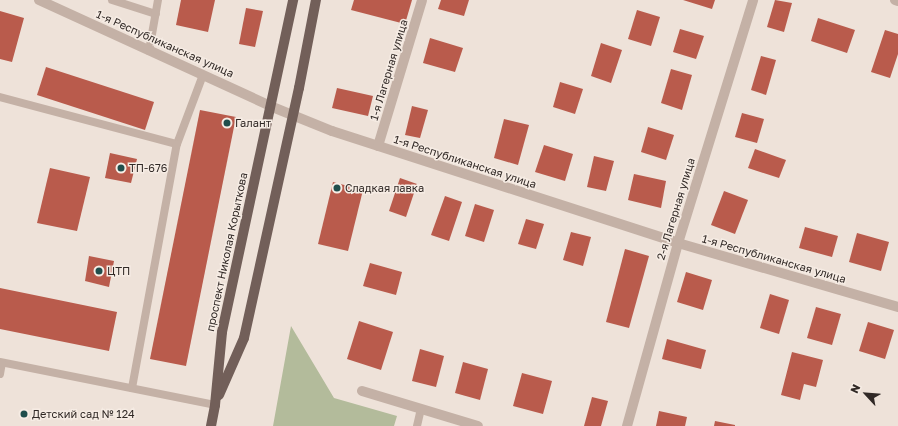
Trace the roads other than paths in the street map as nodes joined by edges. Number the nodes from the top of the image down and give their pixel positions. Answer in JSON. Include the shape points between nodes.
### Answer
{"nodes":[{"id":1,"x":39,"y":0,"type":"edge"},
{"id":2,"x":112,"y":0,"type":"edge"},
{"id":3,"x":158,"y":0,"type":"edge"},
{"id":4,"x":293,"y":0,"type":"edge"},
{"id":5,"x":316,"y":0,"type":"edge"},
{"id":6,"x":422,"y":0,"type":"edge"},
{"id":7,"x":753,"y":0,"type":"edge"},
{"id":8,"x":895,"y":0,"type":"edge"},
{"id":9,"x":898,"y":1,"type":"edge"},
{"id":10,"x":130,"y":3,"type":"edge"},
{"id":11,"x":156,"y":14,"type":"junction"},
{"id":12,"x":149,"y":50,"type":"junction"},
{"id":13,"x":203,"y":74,"type":"junction"},
{"id":14,"x":0,"y":98,"type":"edge"},
{"id":15,"x":270,"y":106,"type":"junction"},
{"id":16,"x":293,"y":116,"type":"junction"},
{"id":17,"x":177,"y":144,"type":"junction"},
{"id":18,"x":378,"y":146,"type":"junction"},
{"id":19,"x":678,"y":243,"type":"junction"},
{"id":20,"x":898,"y":307,"type":"edge"},
{"id":21,"x":1,"y":363,"type":"edge"},
{"id":22,"x":0,"y":374,"type":"edge"},
{"id":23,"x":132,"y":388,"type":"junction"},
{"id":24,"x":362,"y":391,"type":"dead end"},
{"id":25,"x":215,"y":405,"type":"junction"},
{"id":26,"x":421,"y":409,"type":"junction"},
{"id":27,"x":211,"y":426,"type":"edge"},
{"id":28,"x":417,"y":426,"type":"edge"},
{"id":29,"x":478,"y":426,"type":"edge"},
{"id":30,"x":627,"y":426,"type":"edge"}],
"edges":[{"from":1,"to":12,"type":"street","name":"1-я Республиканская улица"},
{"from":2,"to":10,"type":"lane"},
{"from":3,"to":11,"type":"lane"},
{"from":4,"to":15,"type":"main road","name":"проспект Николая Корыткова"},
{"from":5,"to":16,"type":"main road","name":"проспект Николая Корыткова"},
{"from":6,"to":18,"type":"street","name":"1-я Лагерная улица"},
{"from":7,"to":19,"type":"street","name":"2-я Лагерная улица"},
{"from":8,"to":9,"type":"street"},
{"from":10,"to":11,"type":"lane"},
{"from":11,"to":12,"type":"lane"},
{"from":12,"to":13,"type":"street","name":"1-я Республиканская улица"},
{"from":13,"to":15,"type":"street","name":"1-я Республиканская улица"},
{"from":13,"to":17,"type":"lane"},
{"from":14,"to":17,"type":"lane"},
{"from":15,"to":16,"type":"street","name":"1-я Республиканская улица"},
{"from":15,"to":25,"type":"main road","name":"проспект Николая Корыткова","via":[[222,332]]},
{"from":16,"to":18,"type":"street","name":"1-я Республиканская улица"},
{"from":16,"to":25,"type":"main road","name":"проспект Николая Корыткова","via":[[244,338]]},
{"from":17,"to":23,"type":"lane"},
{"from":18,"to":19,"type":"street","name":"1-я Республиканская улица"},
{"from":19,"to":20,"type":"street","name":"1-я Республиканская улица"},
{"from":19,"to":30,"type":"street","name":"2-я Лагерная улица"},
{"from":21,"to":22,"type":"lane"},
{"from":21,"to":23,"type":"lane"},
{"from":23,"to":25,"type":"lane"},
{"from":24,"to":26,"type":"street"},
{"from":25,"to":27,"type":"main road","name":"проспект Николая Корыткова"},
{"from":26,"to":28,"type":"lane"},
{"from":26,"to":29,"type":"street"}]}
